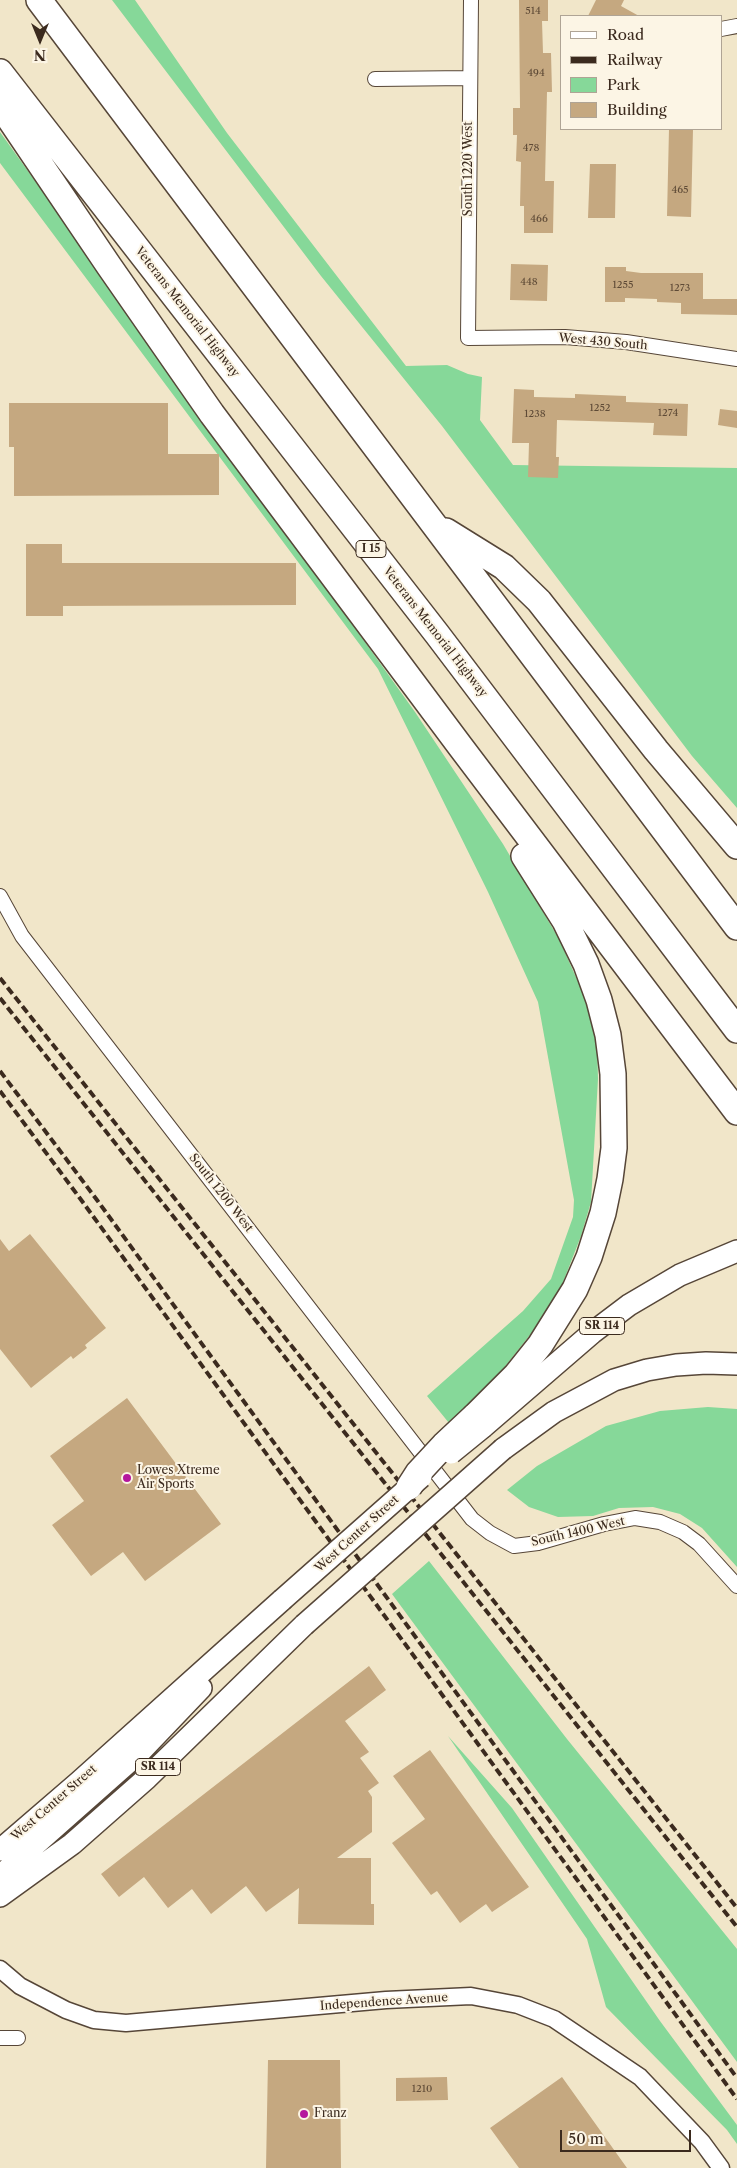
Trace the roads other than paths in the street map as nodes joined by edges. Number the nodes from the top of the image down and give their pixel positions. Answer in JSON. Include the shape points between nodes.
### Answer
{"nodes":[{"id":1,"x":39,"y":0,"type":"edge"},
{"id":2,"x":472,"y":0,"type":"edge"},
{"id":3,"x":737,"y":26,"type":"edge"},
{"id":4,"x":722,"y":29,"type":"edge"},
{"id":5,"x":0,"y":72,"type":"edge"},
{"id":6,"x":469,"y":78,"type":"junction"},
{"id":7,"x":375,"y":79,"type":"dead end"},
{"id":8,"x":0,"y":94,"type":"edge"},
{"id":9,"x":468,"y":338,"type":"joint"},
{"id":10,"x":737,"y":360,"type":"edge"},
{"id":11,"x":434,"y":524,"type":"junction"},
{"id":12,"x":460,"y":746,"type":"junction"},
{"id":13,"x":737,"y":846,"type":"edge"},
{"id":14,"x":0,"y":896,"type":"edge"},
{"id":15,"x":737,"y":927,"type":"edge"},
{"id":16,"x":737,"y":1030,"type":"edge"},
{"id":17,"x":737,"y":1112,"type":"edge"},
{"id":18,"x":737,"y":1252,"type":"edge"},
{"id":19,"x":737,"y":1364,"type":"edge"},
{"id":20,"x":479,"y":1421,"type":"junction"},
{"id":21,"x":409,"y":1487,"type":"joint"},
{"id":22,"x":447,"y":1487,"type":"joint"},
{"id":23,"x":737,"y":1586,"type":"edge"},
{"id":24,"x":260,"y":1620,"type":"junction"},
{"id":25,"x":0,"y":1850,"type":"edge"},
{"id":26,"x":0,"y":1876,"type":"edge"},
{"id":27,"x":0,"y":1896,"type":"edge"},
{"id":28,"x":0,"y":1969,"type":"edge"},
{"id":29,"x":0,"y":2038,"type":"edge"},
{"id":30,"x":18,"y":2038,"type":"dead end"},
{"id":31,"x":721,"y":2168,"type":"edge"}],
"edges":[{"from":1,"to":11,"type":"highway"},
{"from":2,"to":6,"type":"street","name":"South 1220 West"},
{"from":3,"to":4,"type":"street"},
{"from":5,"to":16,"type":"highway","name":"Veterans Memorial Highway","number":"I 15","via":[[437,634]]},
{"from":6,"to":7,"type":"street"},
{"from":6,"to":9,"type":"street","name":"South 1220 West"},
{"from":8,"to":12,"type":"highway","via":[[9,118],[191,384]]},
{"from":9,"to":10,"type":"street","name":"West 430 South","via":[[565,337],[618,341]]},
{"from":11,"to":13,"type":"highway","via":[[504,567],[540,601],[656,750]]},
{"from":11,"to":15,"type":"highway"},
{"from":12,"to":17,"type":"highway"},
{"from":12,"to":20,"type":"highway","via":[[478,786],[552,897],[586,964],[608,1035],[615,1112],[610,1179],[603,1213],[575,1289],[540,1345]]},
{"from":14,"to":22,"type":"street","name":"South 1200 West","via":[[22,936]]},
{"from":18,"to":20,"type":"main road","number":"SR 114","via":[[680,1274],[629,1305]]},
{"from":19,"to":27,"type":"main road","number":"SR 114","bridge":true,"via":[[706,1363],[647,1370],[614,1380],[554,1412],[503,1449],[304,1625],[147,1778],[72,1844]]},
{"from":20,"to":21,"type":"highway","bridge":true,"via":[[444,1445]]},
{"from":21,"to":24,"type":"main road","name":"West Center Street","bridge":true},
{"from":22,"to":23,"type":"street","name":"South 1400 West","via":[[472,1520],[514,1546],[635,1518],[660,1522],[683,1532],[699,1544]]},
{"from":24,"to":25,"type":"main road","name":"West Center Street"},
{"from":24,"to":26,"type":"main road","via":[[178,1714],[139,1753]]},
{"from":28,"to":31,"type":"street","name":"Independence Avenue","via":[[20,1986],[66,2010],[94,2020],[126,2023],[386,2000],[471,1996],[518,2005],[554,2019],[640,2077],[702,2142]]},
{"from":29,"to":30,"type":"street"}]}
